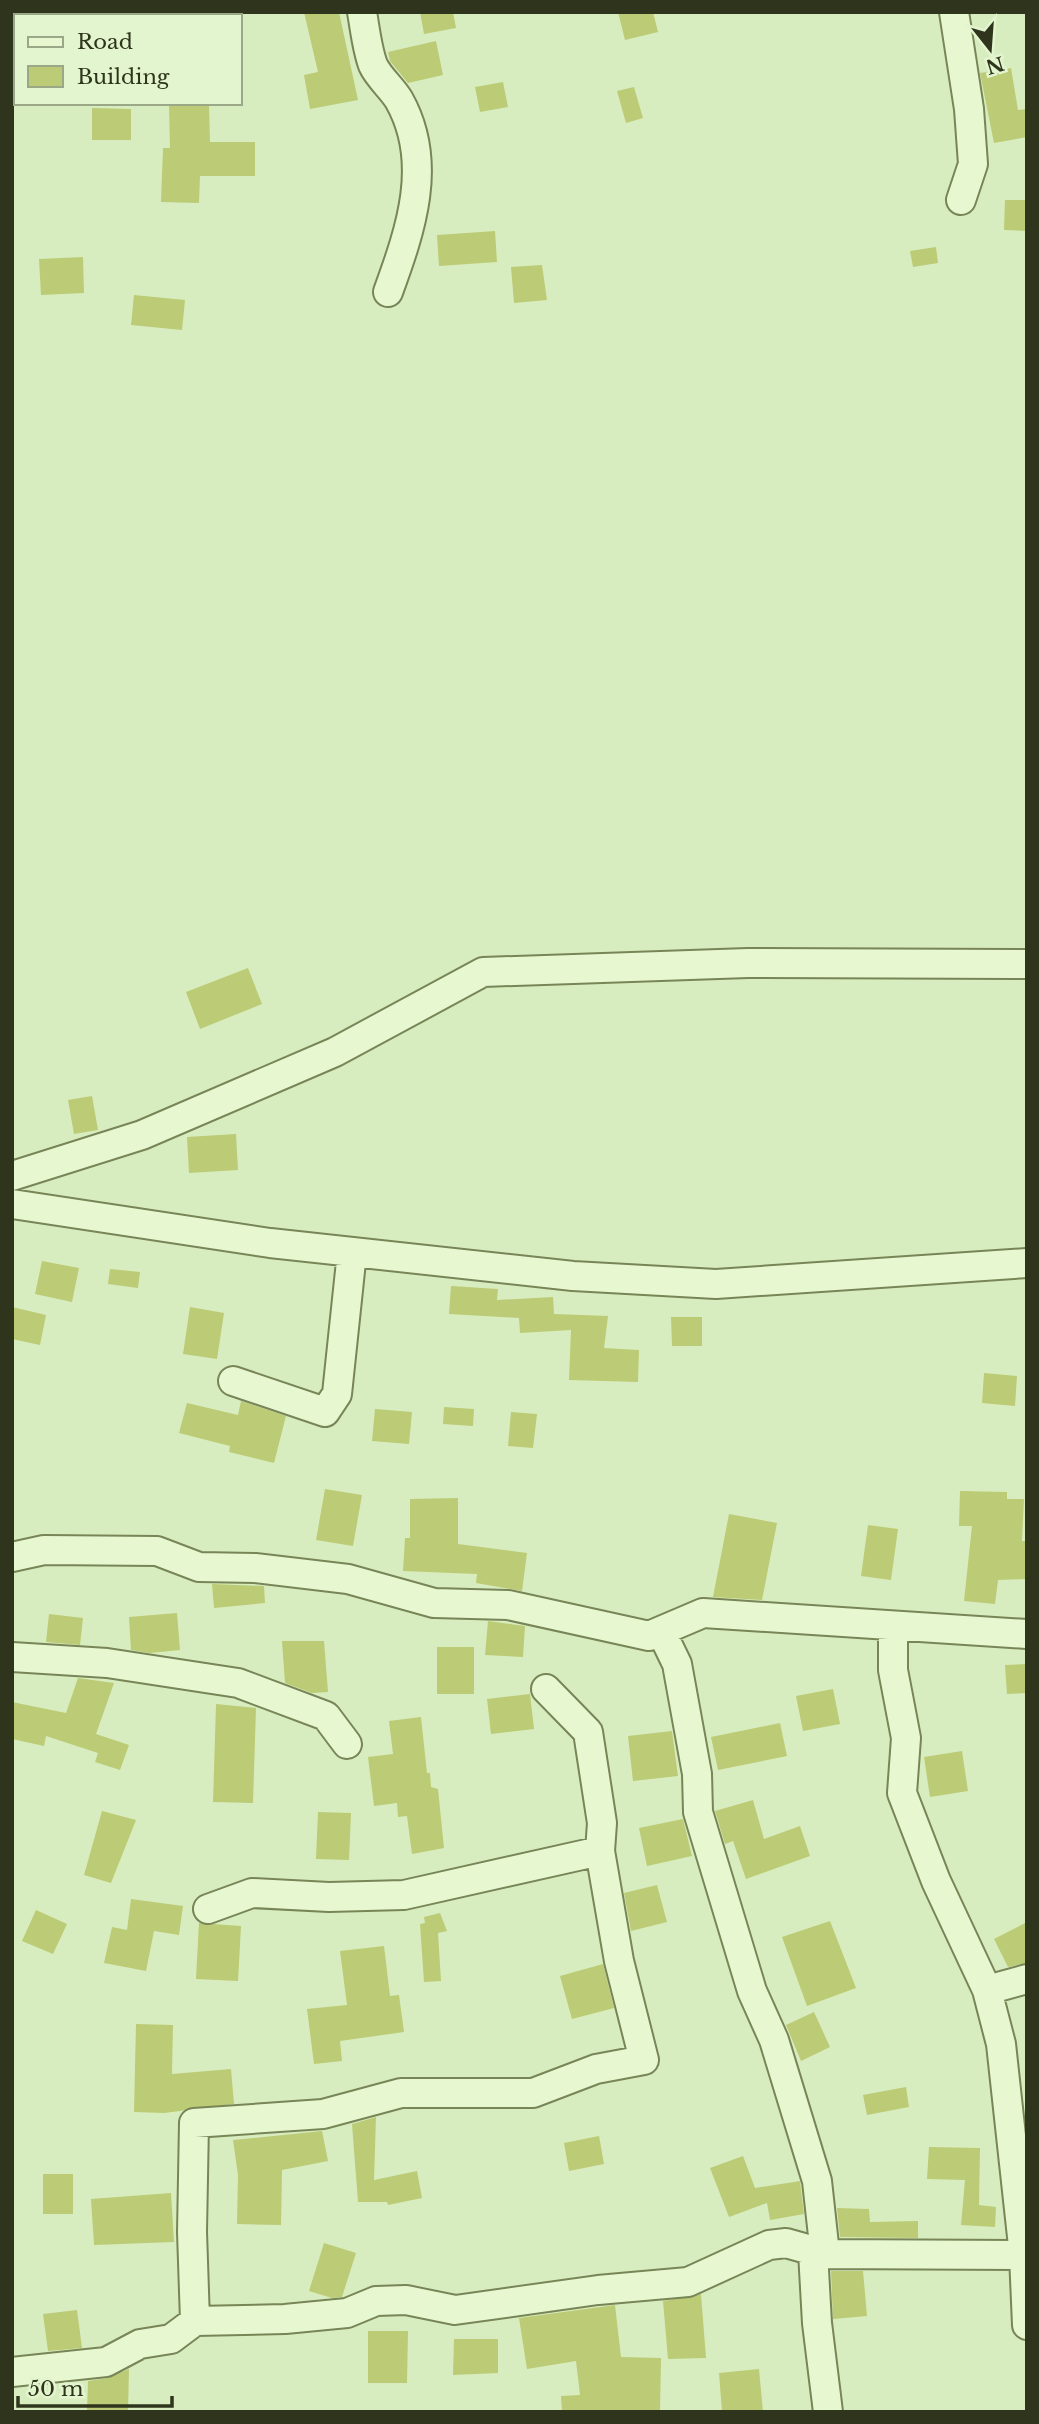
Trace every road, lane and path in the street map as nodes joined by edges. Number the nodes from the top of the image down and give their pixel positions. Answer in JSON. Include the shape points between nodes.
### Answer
{"nodes":[{"id":1,"x":362,"y":12,"type":"edge"},
{"id":2,"x":954,"y":12,"type":"edge"},
{"id":3,"x":961,"y":200,"type":"dead end"},
{"id":4,"x":388,"y":292,"type":"dead end"},
{"id":5,"x":1027,"y":964,"type":"edge"},
{"id":6,"x":12,"y":1176,"type":"edge"},
{"id":7,"x":12,"y":1204,"type":"edge"},
{"id":8,"x":352,"y":1252,"type":"junction"},
{"id":9,"x":1027,"y":1263,"type":"edge"},
{"id":10,"x":233,"y":1381,"type":"dead end"},
{"id":11,"x":12,"y":1557,"type":"edge"},
{"id":12,"x":893,"y":1626,"type":"junction"},
{"id":13,"x":661,"y":1631,"type":"junction"},
{"id":14,"x":1027,"y":1634,"type":"edge"},
{"id":15,"x":12,"y":1657,"type":"edge"},
{"id":16,"x":546,"y":1689,"type":"dead end"},
{"id":17,"x":347,"y":1744,"type":"dead end"},
{"id":18,"x":600,"y":1851,"type":"junction"},
{"id":19,"x":208,"y":1909,"type":"dead end"},
{"id":20,"x":1027,"y":1979,"type":"edge"},
{"id":21,"x":987,"y":1990,"type":"junction"},
{"id":22,"x":819,"y":2253,"type":"junction"},
{"id":23,"x":1026,"y":2255,"type":"edge"},
{"id":24,"x":195,"y":2321,"type":"junction"},
{"id":25,"x":1027,"y":2325,"type":"edge"},
{"id":26,"x":12,"y":2372,"type":"edge"},
{"id":27,"x":828,"y":2412,"type":"edge"}],
"edges":[{"from":1,"to":4,"type":"street","via":[[374,66],[399,100],[415,137],[419,170],[404,246]]},
{"from":2,"to":3,"type":"street","via":[[973,164]]},
{"from":5,"to":6,"type":"street","via":[[748,963],[483,972],[335,1052],[142,1135]]},
{"from":7,"to":8,"type":"street"},
{"from":8,"to":9,"type":"street","via":[[573,1276],[716,1284]]},
{"from":8,"to":10,"type":"street","via":[[337,1394],[325,1412]]},
{"from":11,"to":13,"type":"street","via":[[44,1550],[157,1552],[200,1567],[348,1579],[434,1603],[508,1605],[649,1636]]},
{"from":12,"to":13,"type":"street","via":[[703,1613]]},
{"from":12,"to":14,"type":"street"},
{"from":12,"to":21,"type":"street","via":[[893,1670],[906,1738],[902,1793],[936,1881]]},
{"from":13,"to":22,"type":"street","via":[[677,1664],[697,1774],[698,1812],[752,1991],[774,2040],[817,2180]]},
{"from":15,"to":17,"type":"street","via":[[107,1663],[238,1684],[326,1716]]},
{"from":16,"to":18,"type":"street","via":[[588,1732],[602,1823]]},
{"from":18,"to":19,"type":"street","via":[[404,1895],[252,1892]]},
{"from":18,"to":24,"type":"street","via":[[619,1961],[645,2060],[596,2069],[533,2093],[401,2092],[323,2114],[194,2123]]},
{"from":20,"to":21,"type":"street"},
{"from":21,"to":23,"type":"street","via":[[1001,2044]]},
{"from":22,"to":23,"type":"street"},
{"from":22,"to":24,"type":"street","via":[[786,2243],[769,2245],[688,2282],[455,2310],[406,2300],[376,2301],[348,2313]]},
{"from":22,"to":27,"type":"street","via":[[817,2323]]},
{"from":23,"to":25,"type":"street"},
{"from":24,"to":26,"type":"street","via":[[170,2339],[140,2344],[106,2362]]}]}
